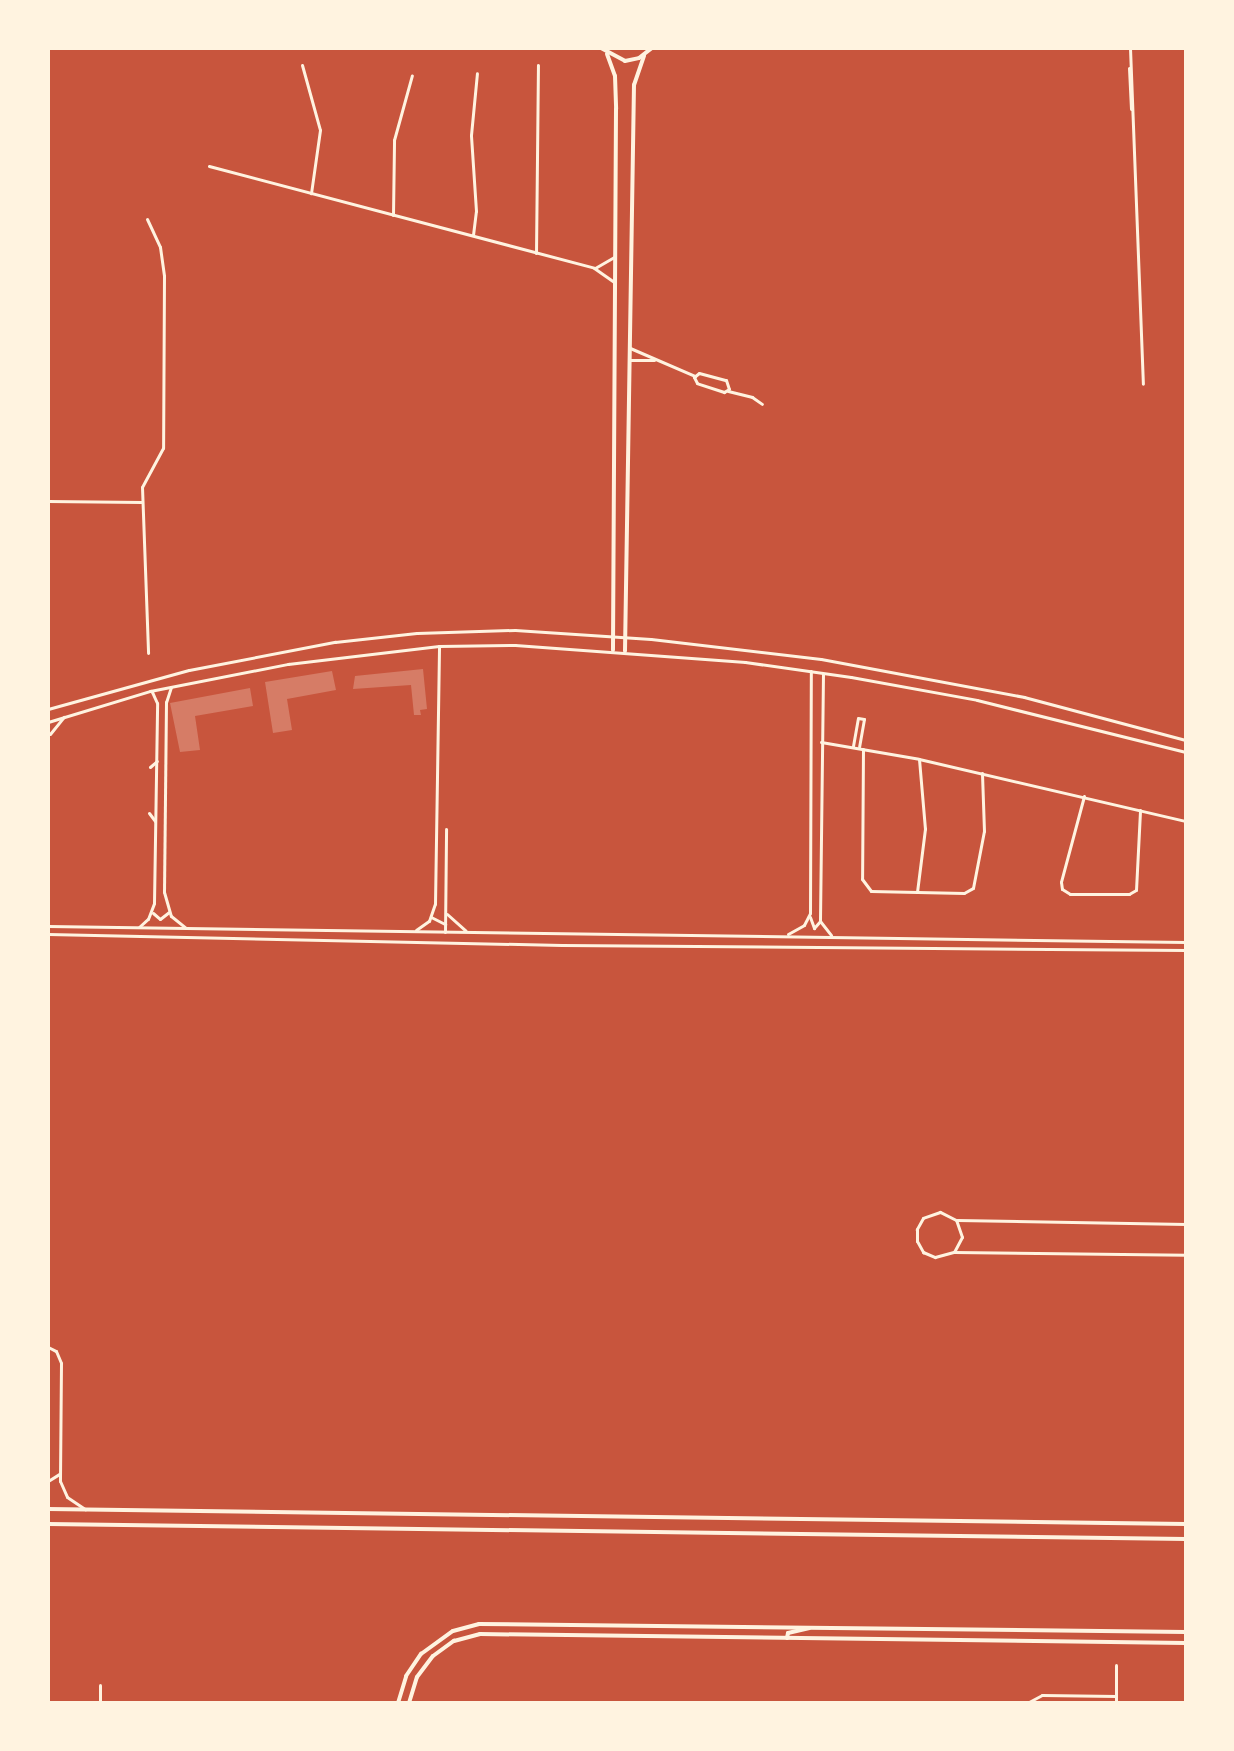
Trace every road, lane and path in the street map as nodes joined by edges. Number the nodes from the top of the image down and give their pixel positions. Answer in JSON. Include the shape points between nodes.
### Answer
{"nodes":[{"id":1,"x":601,"y":48,"type":"edge"},
{"id":2,"x":652,"y":48,"type":"edge"},
{"id":3,"x":1130,"y":48,"type":"edge"},
{"id":4,"x":607,"y":54,"type":"junction"},
{"id":5,"x":644,"y":56,"type":"junction"},
{"id":6,"x":302,"y":65,"type":"dead end"},
{"id":7,"x":538,"y":65,"type":"dead end"},
{"id":8,"x":477,"y":73,"type":"dead end"},
{"id":9,"x":412,"y":75,"type":"dead end"},
{"id":10,"x":209,"y":166,"type":"dead end"},
{"id":11,"x":311,"y":193,"type":"junction"},
{"id":12,"x":393,"y":215,"type":"junction"},
{"id":13,"x":147,"y":219,"type":"dead end"},
{"id":14,"x":473,"y":235,"type":"junction"},
{"id":15,"x":536,"y":253,"type":"junction"},
{"id":16,"x":614,"y":257,"type":"junction"},
{"id":17,"x":594,"y":268,"type":"junction"},
{"id":18,"x":614,"y":282,"type":"junction"},
{"id":19,"x":630,"y":348,"type":"junction"},
{"id":20,"x":630,"y":360,"type":"junction"},
{"id":21,"x":654,"y":360,"type":"junction"},
{"id":22,"x":694,"y":376,"type":"junction"},
{"id":23,"x":1143,"y":384,"type":"dead end"},
{"id":24,"x":728,"y":391,"type":"junction"},
{"id":25,"x":762,"y":404,"type":"dead end"},
{"id":26,"x":48,"y":501,"type":"edge"},
{"id":27,"x":142,"y":502,"type":"junction"},
{"id":28,"x":613,"y":637,"type":"junction"},
{"id":29,"x":625,"y":638,"type":"junction"},
{"id":30,"x":439,"y":646,"type":"junction"},
{"id":31,"x":613,"y":650,"type":"junction"},
{"id":32,"x":625,"y":651,"type":"junction"},
{"id":33,"x":148,"y":653,"type":"dead end"},
{"id":34,"x":811,"y":671,"type":"junction"},
{"id":35,"x":823,"y":673,"type":"junction"},
{"id":36,"x":171,"y":687,"type":"junction"},
{"id":37,"x":150,"y":691,"type":"junction"},
{"id":38,"x":157,"y":699,"type":"junction"},
{"id":39,"x":166,"y":699,"type":"junction"},
{"id":40,"x":48,"y":709,"type":"edge"},
{"id":41,"x":65,"y":716,"type":"junction"},
{"id":42,"x":48,"y":722,"type":"edge"},
{"id":43,"x":50,"y":734,"type":"dead end"},
{"id":44,"x":1186,"y":740,"type":"edge"},
{"id":45,"x":821,"y":742,"type":"junction"},
{"id":46,"x":853,"y":746,"type":"junction"},
{"id":47,"x":861,"y":748,"type":"junction"},
{"id":48,"x":1186,"y":752,"type":"edge"},
{"id":49,"x":919,"y":759,"type":"junction"},
{"id":50,"x":157,"y":762,"type":"junction"},
{"id":51,"x":150,"y":767,"type":"dead end"},
{"id":52,"x":982,"y":773,"type":"junction"},
{"id":53,"x":1084,"y":796,"type":"junction"},
{"id":54,"x":1140,"y":810,"type":"junction"},
{"id":55,"x":149,"y":813,"type":"dead end"},
{"id":56,"x":1186,"y":821,"type":"edge"},
{"id":57,"x":156,"y":822,"type":"junction"},
{"id":58,"x":446,"y":829,"type":"dead end"},
{"id":59,"x":917,"y":892,"type":"junction"},
{"id":60,"x":152,"y":911,"type":"junction"},
{"id":61,"x":446,"y":911,"type":"junction"},
{"id":62,"x":169,"y":912,"type":"junction"},
{"id":63,"x":809,"y":915,"type":"junction"},
{"id":64,"x":431,"y":917,"type":"junction"},
{"id":65,"x":820,"y":921,"type":"junction"},
{"id":66,"x":446,"y":924,"type":"junction"},
{"id":67,"x":48,"y":926,"type":"edge"},
{"id":68,"x":138,"y":927,"type":"junction"},
{"id":69,"x":188,"y":929,"type":"junction"},
{"id":70,"x":414,"y":931,"type":"junction"},
{"id":71,"x":446,"y":932,"type":"junction"},
{"id":72,"x":468,"y":932,"type":"junction"},
{"id":73,"x":48,"y":934,"type":"edge"},
{"id":74,"x":786,"y":935,"type":"junction"},
{"id":75,"x":833,"y":936,"type":"junction"},
{"id":76,"x":1186,"y":942,"type":"edge"},
{"id":77,"x":1186,"y":950,"type":"edge"},
{"id":78,"x":956,"y":1220,"type":"junction"},
{"id":79,"x":1186,"y":1224,"type":"edge"},
{"id":80,"x":954,"y":1252,"type":"junction"},
{"id":81,"x":1186,"y":1255,"type":"edge"},
{"id":82,"x":48,"y":1347,"type":"edge"},
{"id":83,"x":59,"y":1473,"type":"junction"},
{"id":84,"x":48,"y":1481,"type":"edge"},
{"id":85,"x":48,"y":1509,"type":"edge"},
{"id":86,"x":87,"y":1509,"type":"junction"},
{"id":87,"x":48,"y":1524,"type":"edge"},
{"id":88,"x":1186,"y":1524,"type":"edge"},
{"id":89,"x":1186,"y":1539,"type":"edge"},
{"id":90,"x":809,"y":1628,"type":"junction"},
{"id":91,"x":1186,"y":1632,"type":"edge"},
{"id":92,"x":787,"y":1638,"type":"junction"},
{"id":93,"x":1186,"y":1643,"type":"edge"},
{"id":94,"x":1116,"y":1665,"type":"dead end"},
{"id":95,"x":100,"y":1685,"type":"dead end"},
{"id":96,"x":1116,"y":1696,"type":"junction"},
{"id":97,"x":100,"y":1703,"type":"edge"},
{"id":98,"x":398,"y":1703,"type":"edge"},
{"id":99,"x":409,"y":1703,"type":"edge"},
{"id":100,"x":1027,"y":1703,"type":"edge"},
{"id":101,"x":1116,"y":1703,"type":"edge"}],
"edges":[{"from":1,"to":4,"type":"street"},
{"from":2,"to":5,"type":"street"},
{"from":3,"to":23,"type":"street"},
{"from":4,"to":5,"type":"street","via":[[625,61]]},
{"from":4,"to":16,"type":"street","via":[[616,83]]},
{"from":5,"to":19,"type":"street","via":[[634,85]]},
{"from":6,"to":11,"type":"street","via":[[320,130]]},
{"from":7,"to":15,"type":"street"},
{"from":8,"to":14,"type":"street","via":[[471,135],[476,211]]},
{"from":9,"to":12,"type":"street","via":[[396,126]]},
{"from":10,"to":11,"type":"street"},
{"from":11,"to":12,"type":"street"},
{"from":12,"to":14,"type":"street"},
{"from":13,"to":27,"type":"street","via":[[160,247],[164,276],[163,445],[144,481]]},
{"from":14,"to":15,"type":"street"},
{"from":15,"to":17,"type":"street"},
{"from":16,"to":17,"type":"street"},
{"from":16,"to":18,"type":"street"},
{"from":17,"to":18,"type":"street"},
{"from":18,"to":28,"type":"street"},
{"from":19,"to":20,"type":"street"},
{"from":19,"to":21,"type":"street","via":[[649,354]]},
{"from":20,"to":21,"type":"street"},
{"from":20,"to":29,"type":"street"},
{"from":21,"to":22,"type":"street"},
{"from":22,"to":24,"type":"street","via":[[697,383]]},
{"from":22,"to":24,"type":"street","via":[[699,373],[726,380],[730,385]]},
{"from":24,"to":25,"type":"street"},
{"from":26,"to":27,"type":"street"},
{"from":27,"to":33,"type":"street"},
{"from":28,"to":29,"type":"street"},
{"from":28,"to":31,"type":"street"},
{"from":28,"to":40,"type":"street","via":[[490,630],[356,639],[189,670]]},
{"from":29,"to":32,"type":"street"},
{"from":29,"to":44,"type":"street","via":[[749,649],[907,674],[1024,697]]},
{"from":30,"to":31,"type":"street"},
{"from":30,"to":36,"type":"street","via":[[319,659]]},
{"from":30,"to":64,"type":"street","via":[[437,845]]},
{"from":31,"to":32,"type":"street"},
{"from":32,"to":34,"type":"street"},
{"from":34,"to":35,"type":"street"},
{"from":34,"to":63,"type":"street"},
{"from":35,"to":45,"type":"street"},
{"from":35,"to":48,"type":"street","via":[[977,700]]},
{"from":36,"to":37,"type":"street"},
{"from":36,"to":39,"type":"street"},
{"from":37,"to":38,"type":"street"},
{"from":37,"to":41,"type":"street"},
{"from":38,"to":39,"type":"street"},
{"from":38,"to":50,"type":"street"},
{"from":39,"to":62,"type":"street","via":[[165,892]]},
{"from":41,"to":42,"type":"street"},
{"from":41,"to":43,"type":"street"},
{"from":45,"to":46,"type":"street"},
{"from":45,"to":65,"type":"street"},
{"from":46,"to":47,"type":"street"},
{"from":46,"to":47,"type":"street","via":[[858,718],[864,719]]},
{"from":47,"to":49,"type":"street"},
{"from":47,"to":59,"type":"street","via":[[862,882],[871,891]]},
{"from":49,"to":52,"type":"street"},
{"from":49,"to":59,"type":"street","via":[[925,829]]},
{"from":50,"to":51,"type":"street"},
{"from":50,"to":57,"type":"street"},
{"from":52,"to":53,"type":"street"},
{"from":52,"to":59,"type":"street","via":[[985,827],[975,886],[964,892]]},
{"from":53,"to":54,"type":"street"},
{"from":53,"to":54,"type":"street","via":[[1061,882],[1068,894],[1127,894],[1136,890]]},
{"from":54,"to":56,"type":"street"},
{"from":55,"to":57,"type":"street"},
{"from":57,"to":60,"type":"street"},
{"from":58,"to":61,"type":"street"},
{"from":60,"to":62,"type":"street","via":[[160,919]]},
{"from":60,"to":68,"type":"street"},
{"from":61,"to":66,"type":"street"},
{"from":61,"to":72,"type":"street"},
{"from":62,"to":69,"type":"street"},
{"from":63,"to":65,"type":"street","via":[[812,928],[818,927]]},
{"from":63,"to":74,"type":"street","via":[[801,927]]},
{"from":64,"to":66,"type":"street"},
{"from":64,"to":70,"type":"street"},
{"from":65,"to":75,"type":"street"},
{"from":66,"to":71,"type":"street"},
{"from":67,"to":68,"type":"street"},
{"from":68,"to":69,"type":"street"},
{"from":69,"to":70,"type":"street"},
{"from":70,"to":71,"type":"street"},
{"from":71,"to":72,"type":"street"},
{"from":72,"to":74,"type":"street"},
{"from":73,"to":77,"type":"street","via":[[562,945]]},
{"from":74,"to":75,"type":"street"},
{"from":75,"to":76,"type":"street"},
{"from":78,"to":79,"type":"street"},
{"from":78,"to":80,"type":"street","via":[[962,1237]]},
{"from":78,"to":80,"type":"street","via":[[934,1213],[920,1223],[916,1234],[919,1246],[929,1255],[942,1258]]},
{"from":80,"to":81,"type":"street"},
{"from":82,"to":83,"type":"street","via":[[56,1351],[61,1363]]},
{"from":83,"to":84,"type":"street"},
{"from":83,"to":86,"type":"street","via":[[67,1497]]},
{"from":85,"to":86,"type":"street"},
{"from":86,"to":88,"type":"street"},
{"from":87,"to":89,"type":"street"},
{"from":90,"to":91,"type":"street"},
{"from":90,"to":92,"type":"street","via":[[788,1633]]},
{"from":90,"to":98,"type":"street","via":[[472,1625],[441,1637],[421,1654],[406,1676]]},
{"from":92,"to":93,"type":"street"},
{"from":92,"to":99,"type":"street","via":[[473,1636],[454,1641],[433,1656],[417,1677]]},
{"from":94,"to":96,"type":"street"},
{"from":95,"to":97,"type":"street"},
{"from":96,"to":100,"type":"street","via":[[1042,1695]]},
{"from":96,"to":101,"type":"street"}]}
